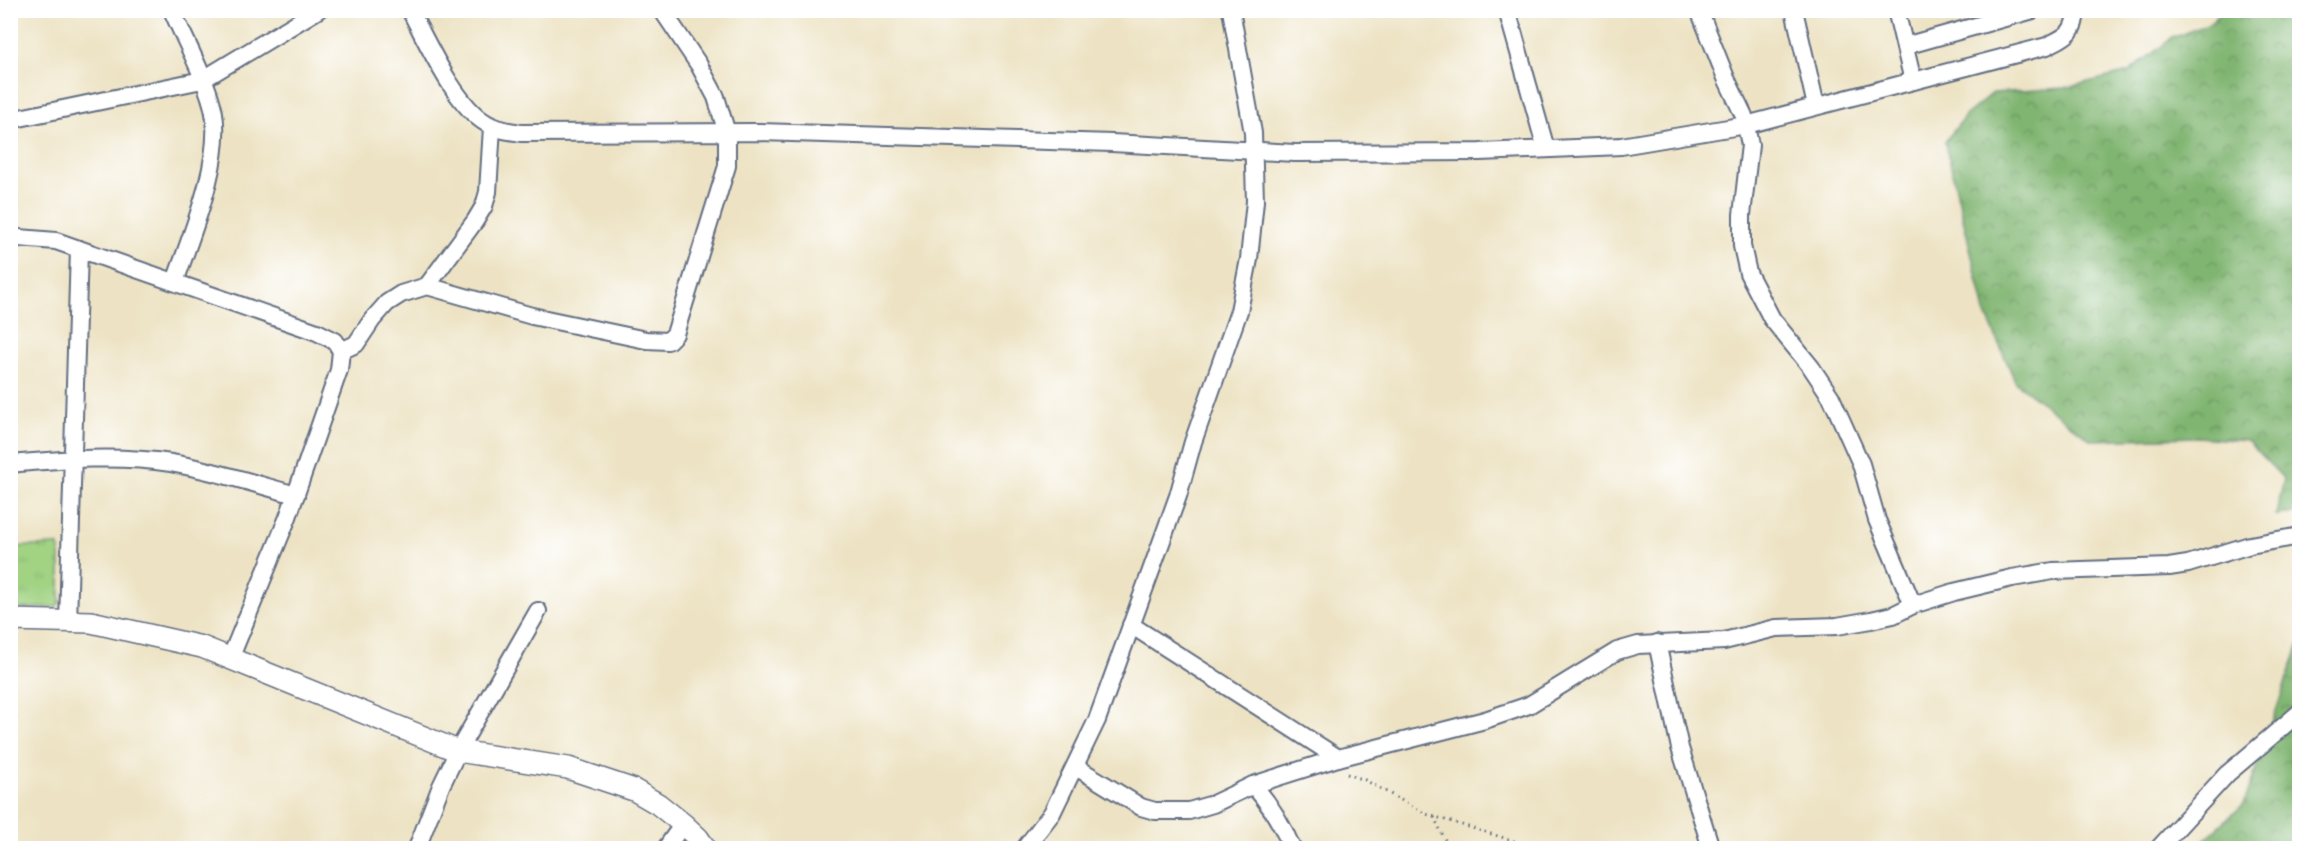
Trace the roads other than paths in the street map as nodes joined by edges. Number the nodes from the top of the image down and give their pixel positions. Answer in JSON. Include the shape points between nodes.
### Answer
{"nodes":[{"id":1,"x":172,"y":10,"type":"edge"},
{"id":2,"x":318,"y":10,"type":"edge"},
{"id":3,"x":410,"y":10,"type":"edge"},
{"id":4,"x":662,"y":10,"type":"edge"},
{"id":5,"x":1231,"y":10,"type":"edge"},
{"id":6,"x":1507,"y":10,"type":"edge"},
{"id":7,"x":1699,"y":10,"type":"edge"},
{"id":8,"x":1794,"y":10,"type":"edge"},
{"id":9,"x":1896,"y":10,"type":"edge"},
{"id":10,"x":2033,"y":10,"type":"edge"},
{"id":11,"x":2076,"y":10,"type":"edge"},
{"id":12,"x":2000,"y":15,"type":"edge"},
{"id":13,"x":1905,"y":46,"type":"junction"},
{"id":14,"x":202,"y":80,"type":"junction"},
{"id":15,"x":1913,"y":81,"type":"junction"},
{"id":16,"x":1816,"y":106,"type":"junction"},
{"id":17,"x":10,"y":120,"type":"edge"},
{"id":18,"x":1746,"y":125,"type":"junction"},
{"id":19,"x":492,"y":127,"type":"junction"},
{"id":20,"x":727,"y":133,"type":"junction"},
{"id":21,"x":1253,"y":149,"type":"junction"},
{"id":22,"x":1546,"y":149,"type":"junction"},
{"id":23,"x":10,"y":239,"type":"edge"},
{"id":24,"x":79,"y":249,"type":"junction"},
{"id":25,"x":175,"y":282,"type":"junction"},
{"id":26,"x":427,"y":286,"type":"junction"},
{"id":27,"x":341,"y":351,"type":"junction"},
{"id":28,"x":74,"y":459,"type":"junction"},
{"id":29,"x":10,"y":464,"type":"edge"},
{"id":30,"x":296,"y":495,"type":"junction"},
{"id":31,"x":2300,"y":536,"type":"edge"},
{"id":32,"x":1913,"y":605,"type":"junction"},
{"id":33,"x":538,"y":611,"type":"dead end"},
{"id":34,"x":10,"y":620,"type":"edge"},
{"id":35,"x":68,"y":622,"type":"junction"},
{"id":36,"x":1131,"y":625,"type":"junction"},
{"id":37,"x":1657,"y":644,"type":"junction"},
{"id":38,"x":230,"y":659,"type":"junction"},
{"id":39,"x":2300,"y":712,"type":"edge"},
{"id":40,"x":458,"y":751,"type":"junction"},
{"id":41,"x":1338,"y":758,"type":"junction"},
{"id":42,"x":1076,"y":767,"type":"junction"},
{"id":43,"x":1253,"y":785,"type":"junction"},
{"id":44,"x":683,"y":824,"type":"junction"},
{"id":45,"x":417,"y":849,"type":"edge"},
{"id":46,"x":666,"y":849,"type":"edge"},
{"id":47,"x":705,"y":849,"type":"edge"},
{"id":48,"x":1025,"y":849,"type":"edge"},
{"id":49,"x":1292,"y":849,"type":"edge"},
{"id":50,"x":1711,"y":849,"type":"edge"},
{"id":51,"x":2159,"y":849,"type":"edge"}],
"edges":[{"from":1,"to":14,"type":"street"},
{"from":2,"to":14,"type":"street"},
{"from":3,"to":19,"type":"street","via":[[451,84],[468,107]]},
{"from":4,"to":20,"type":"street","via":[[716,97]]},
{"from":5,"to":21,"type":"street"},
{"from":6,"to":22,"type":"street"},
{"from":7,"to":18,"type":"street"},
{"from":8,"to":16,"type":"street"},
{"from":9,"to":13,"type":"street"},
{"from":10,"to":12,"type":"street"},
{"from":11,"to":15,"type":"street","via":[[2076,22],[2069,34],[2047,46]]},
{"from":12,"to":13,"type":"street"},
{"from":13,"to":15,"type":"street"},
{"from":14,"to":17,"type":"street"},
{"from":14,"to":25,"type":"street","via":[[216,134],[200,206]]},
{"from":15,"to":16,"type":"street"},
{"from":16,"to":18,"type":"street"},
{"from":18,"to":22,"type":"street","via":[[1621,146]]},
{"from":18,"to":32,"type":"street","via":[[1750,145],[1742,246],[1748,273],[1772,320],[1811,367],[1835,406],[1861,464],[1877,520]]},
{"from":19,"to":20,"type":"street","via":[[521,134]]},
{"from":19,"to":26,"type":"street","via":[[484,206]]},
{"from":20,"to":21,"type":"street"},
{"from":20,"to":26,"type":"street","via":[[726,166],[675,334],[668,341],[532,316]]},
{"from":21,"to":22,"type":"street","via":[[1295,153]]},
{"from":21,"to":36,"type":"street","via":[[1255,201],[1239,311]]},
{"from":23,"to":24,"type":"street","via":[[56,241]]},
{"from":24,"to":25,"type":"street"},
{"from":24,"to":28,"type":"street"},
{"from":25,"to":27,"type":"street","via":[[317,332],[335,341]]},
{"from":26,"to":27,"type":"street","via":[[387,303],[356,344]]},
{"from":27,"to":30,"type":"street","via":[[339,370]]},
{"from":28,"to":29,"type":"street"},
{"from":28,"to":30,"type":"street","via":[[172,464]]},
{"from":28,"to":35,"type":"street"},
{"from":30,"to":38,"type":"street"},
{"from":31,"to":32,"type":"street","via":[[2169,567],[2054,571],[2012,578]]},
{"from":32,"to":37,"type":"street","via":[[1893,615],[1837,626],[1776,628],[1724,641]]},
{"from":33,"to":40,"type":"street"},
{"from":34,"to":35,"type":"street"},
{"from":35,"to":38,"type":"street","via":[[91,622],[202,647]]},
{"from":36,"to":41,"type":"street"},
{"from":36,"to":42,"type":"street"},
{"from":37,"to":41,"type":"street","via":[[1617,651],[1529,705]]},
{"from":37,"to":50,"type":"street","via":[[1680,748]]},
{"from":38,"to":40,"type":"street"},
{"from":39,"to":51,"type":"street","via":[[2227,774]]},
{"from":40,"to":44,"type":"street","via":[[568,768],[634,790]]},
{"from":40,"to":45,"type":"street"},
{"from":41,"to":43,"type":"street"},
{"from":42,"to":43,"type":"street","via":[[1141,807],[1155,811],[1190,811]]},
{"from":42,"to":48,"type":"street","via":[[1052,813]]},
{"from":43,"to":49,"type":"street","via":[[1271,805]]},
{"from":44,"to":46,"type":"street"},
{"from":44,"to":47,"type":"street"}]}
